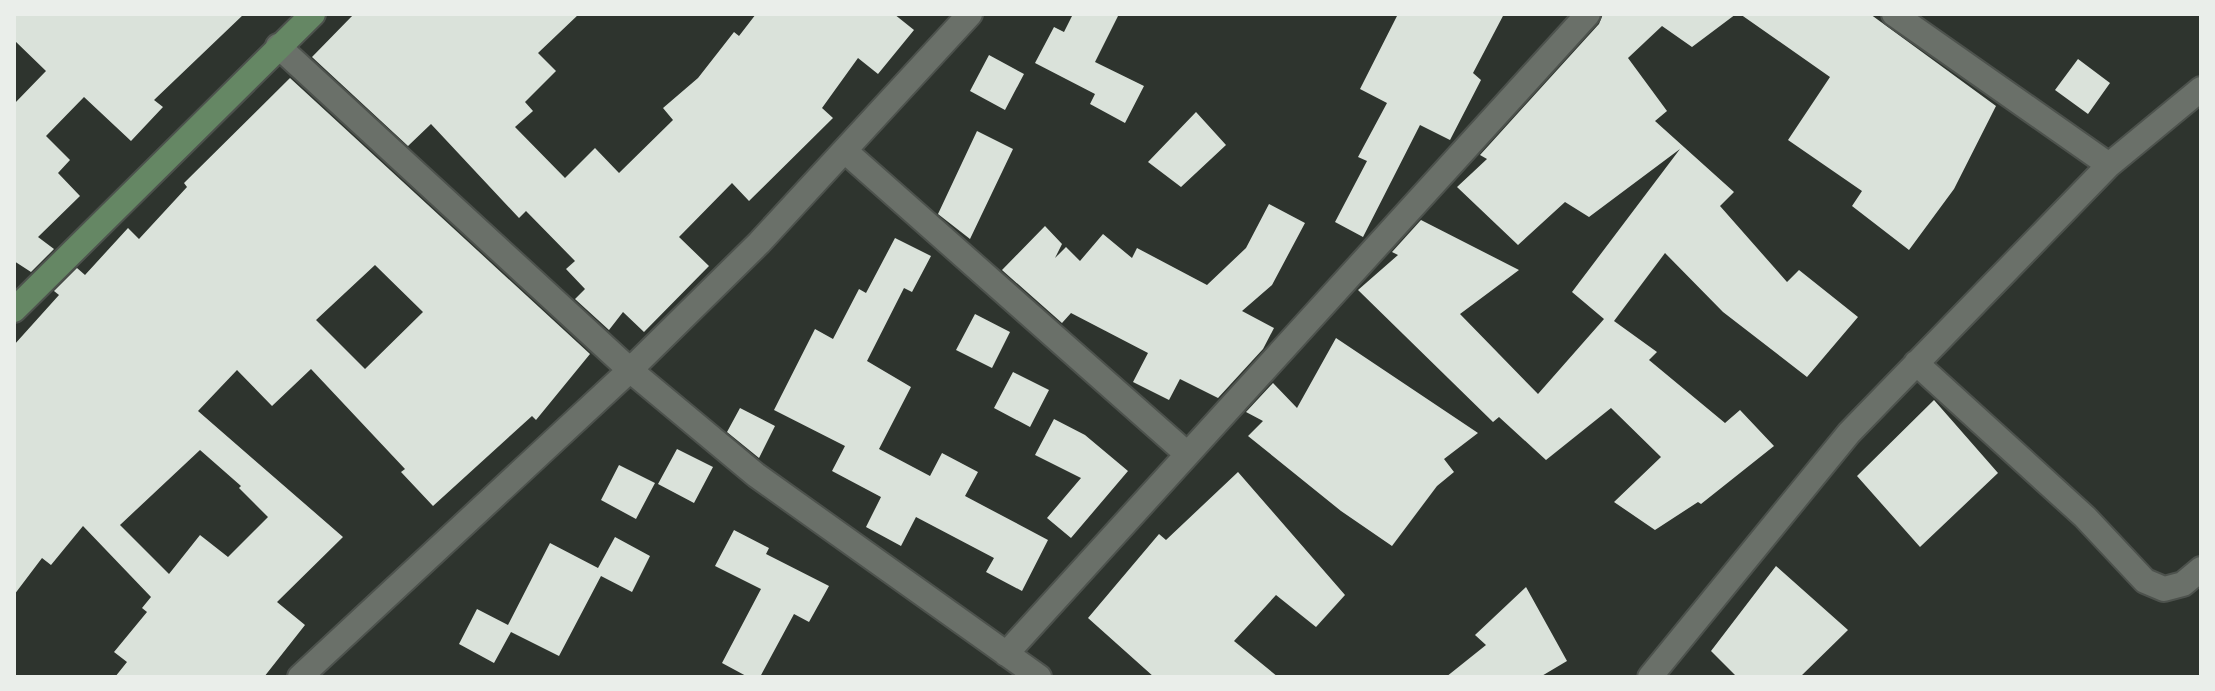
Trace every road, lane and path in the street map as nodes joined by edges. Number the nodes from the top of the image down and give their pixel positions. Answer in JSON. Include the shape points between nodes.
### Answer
{"nodes":[{"id":1,"x":970,"y":14,"type":"edge"},
{"id":2,"x":1588,"y":14,"type":"edge"},
{"id":3,"x":1894,"y":14,"type":"edge"},
{"id":4,"x":304,"y":17,"type":"edge"},
{"id":5,"x":278,"y":46,"type":"junction"},
{"id":6,"x":2201,"y":89,"type":"edge"},
{"id":7,"x":845,"y":151,"type":"junction"},
{"id":8,"x":2109,"y":165,"type":"junction"},
{"id":9,"x":14,"y":310,"type":"edge"},
{"id":10,"x":1916,"y":363,"type":"junction"},
{"id":11,"x":630,"y":370,"type":"junction"},
{"id":12,"x":1186,"y":453,"type":"junction"},
{"id":13,"x":2201,"y":569,"type":"edge"},
{"id":14,"x":1006,"y":654,"type":"junction"},
{"id":15,"x":300,"y":677,"type":"edge"},
{"id":16,"x":1039,"y":677,"type":"edge"},
{"id":17,"x":1650,"y":677,"type":"edge"}],
"edges":[{"from":1,"to":7,"type":"street"},
{"from":2,"to":12,"type":"street"},
{"from":3,"to":8,"type":"street"},
{"from":4,"to":5,"type":"main road"},
{"from":5,"to":9,"type":"main road"},
{"from":5,"to":11,"type":"street"},
{"from":6,"to":8,"type":"street"},
{"from":7,"to":11,"type":"street"},
{"from":7,"to":12,"type":"street"},
{"from":8,"to":10,"type":"street"},
{"from":10,"to":13,"type":"street","via":[[2085,517],[2145,581],[2164,589],[2183,584]]},
{"from":10,"to":17,"type":"street","via":[[1849,433]]},
{"from":11,"to":14,"type":"street","via":[[756,475]]},
{"from":11,"to":15,"type":"street"},
{"from":12,"to":14,"type":"street"},
{"from":14,"to":16,"type":"street"}]}
